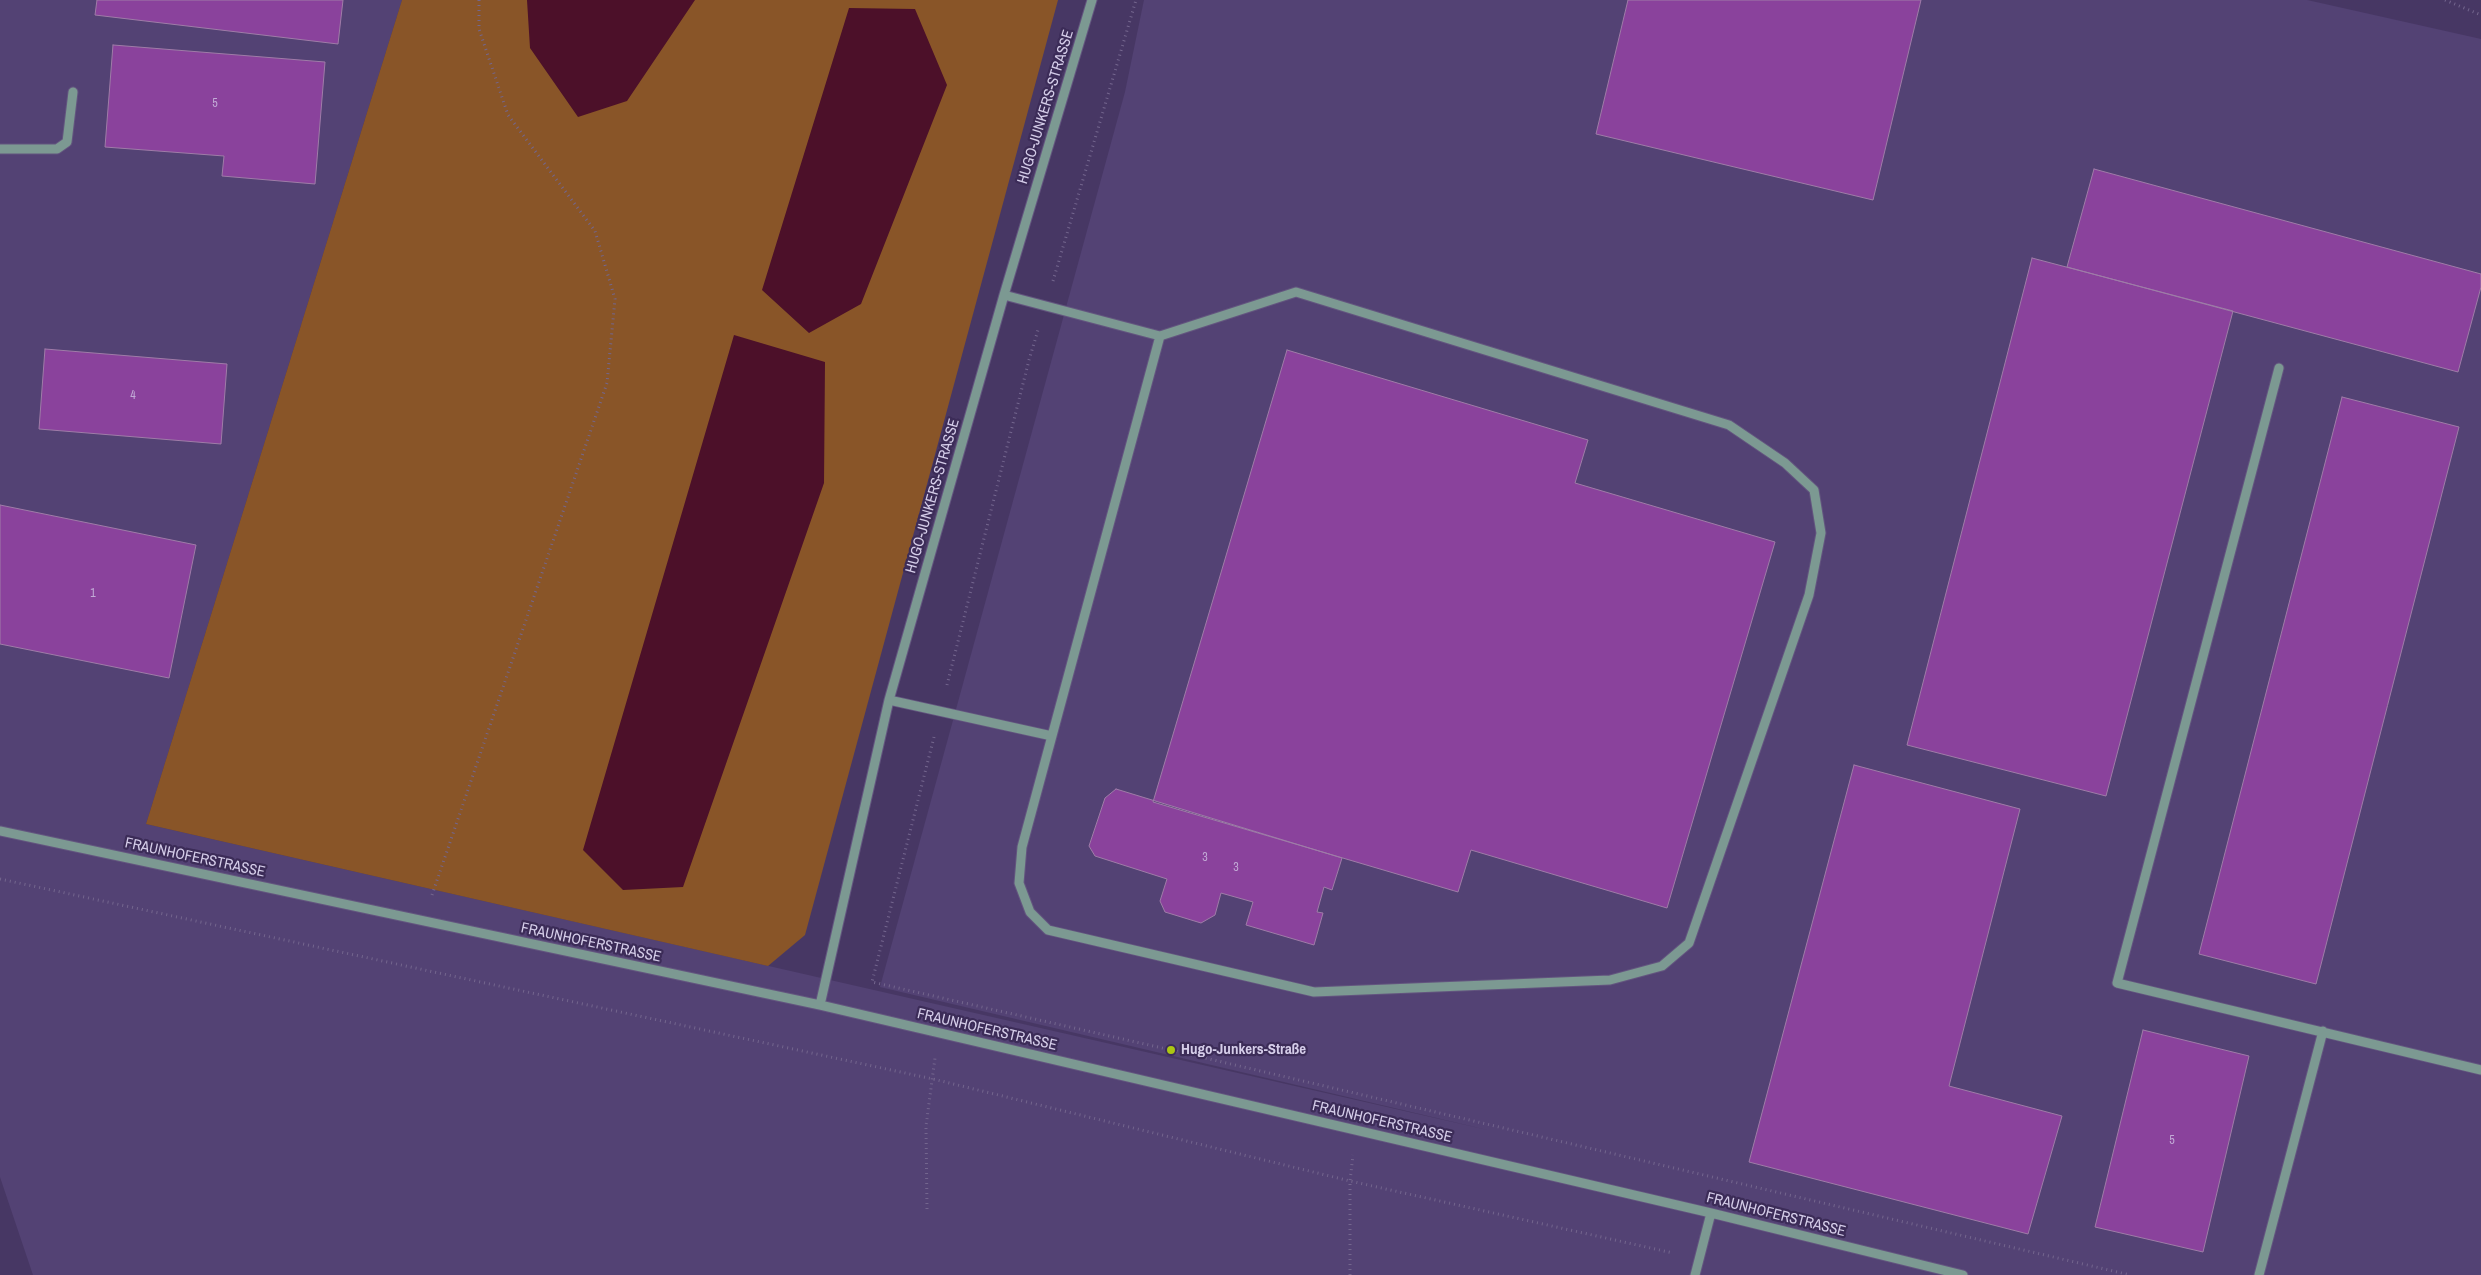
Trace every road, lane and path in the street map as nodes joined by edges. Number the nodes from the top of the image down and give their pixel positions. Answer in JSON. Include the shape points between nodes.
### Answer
{"nodes":[{"id":1,"x":479,"y":0,"type":"edge"},
{"id":2,"x":1092,"y":0,"type":"edge"},
{"id":3,"x":1136,"y":0,"type":"edge"},
{"id":4,"x":2446,"y":0,"type":"edge"},
{"id":5,"x":2481,"y":15,"type":"edge"},
{"id":6,"x":73,"y":92,"type":"dead end"},
{"id":7,"x":0,"y":148,"type":"edge"},
{"id":8,"x":1004,"y":295,"type":"junction"},
{"id":9,"x":1046,"y":305,"type":"junction"},
{"id":10,"x":1160,"y":336,"type":"junction"},
{"id":11,"x":2279,"y":368,"type":"dead end"},
{"id":12,"x":889,"y":700,"type":"junction"},
{"id":13,"x":940,"y":711,"type":"junction"},
{"id":14,"x":1052,"y":736,"type":"junction"},
{"id":15,"x":0,"y":831,"type":"edge"},
{"id":16,"x":0,"y":879,"type":"edge"},
{"id":17,"x":423,"y":922,"type":"junction"},
{"id":18,"x":820,"y":1005,"type":"junction"},
{"id":19,"x":2323,"y":1031,"type":"junction"},
{"id":20,"x":939,"y":1032,"type":"junction"},
{"id":21,"x":2481,"y":1070,"type":"edge"},
{"id":22,"x":932,"y":1079,"type":"junction"},
{"id":23,"x":1356,"y":1130,"type":"junction"},
{"id":24,"x":1350,"y":1181,"type":"junction"},
{"id":25,"x":927,"y":1209,"type":"dead end"},
{"id":26,"x":1712,"y":1213,"type":"junction"},
{"id":27,"x":1699,"y":1258,"type":"junction"},
{"id":28,"x":1350,"y":1275,"type":"edge"},
{"id":29,"x":1694,"y":1275,"type":"edge"},
{"id":30,"x":1964,"y":1275,"type":"edge"},
{"id":31,"x":2130,"y":1275,"type":"edge"},
{"id":32,"x":2259,"y":1275,"type":"edge"}],
"edges":[{"from":1,"to":17,"type":"path","via":[[479,28],[508,115],[595,231],[615,299],[607,383]]},
{"from":2,"to":8,"type":"street","name":"HUGO-JUNKERS-STRASSE"},
{"from":3,"to":9,"type":"path"},
{"from":4,"to":5,"type":"path"},
{"from":6,"to":7,"type":"street","via":[[67,142],[56,149]]},
{"from":8,"to":9,"type":"street"},
{"from":8,"to":12,"type":"street","name":"HUGO-JUNKERS-STRASSE"},
{"from":9,"to":10,"type":"street"},
{"from":9,"to":13,"type":"path","via":[[1028,360]]},
{"from":10,"to":14,"type":"street"},
{"from":10,"to":14,"type":"street","via":[[1296,292],[1729,424],[1785,463],[1814,490],[1821,533],[1809,595],[1689,944],[1662,966],[1610,980],[1314,992],[1048,930],[1030,912],[1019,883],[1022,847]]},
{"from":11,"to":19,"type":"street","via":[[2116,983]]},
{"from":12,"to":13,"type":"street"},
{"from":12,"to":18,"type":"street","name":"HUGO-JUNKERS-STRASSE"},
{"from":13,"to":14,"type":"street"},
{"from":13,"to":31,"type":"path","via":[[872,982]]},
{"from":15,"to":17,"type":"street","name":"FRAUNHOFERSTRASSE"},
{"from":16,"to":22,"type":"path"},
{"from":17,"to":18,"type":"street","name":"FRAUNHOFERSTRASSE"},
{"from":18,"to":20,"type":"street","name":"FRAUNHOFERSTRASSE"},
{"from":19,"to":21,"type":"street"},
{"from":19,"to":32,"type":"street"},
{"from":20,"to":22,"type":"path"},
{"from":20,"to":23,"type":"street","name":"FRAUNHOFERSTRASSE"},
{"from":22,"to":24,"type":"path"},
{"from":22,"to":25,"type":"path","via":[[926,1126]]},
{"from":23,"to":24,"type":"path"},
{"from":23,"to":26,"type":"street","name":"FRAUNHOFERSTRASSE"},
{"from":24,"to":27,"type":"path"},
{"from":24,"to":28,"type":"path"},
{"from":26,"to":27,"type":"street"},
{"from":26,"to":30,"type":"street","name":"FRAUNHOFERSTRASSE"},
{"from":27,"to":29,"type":"street"}]}
